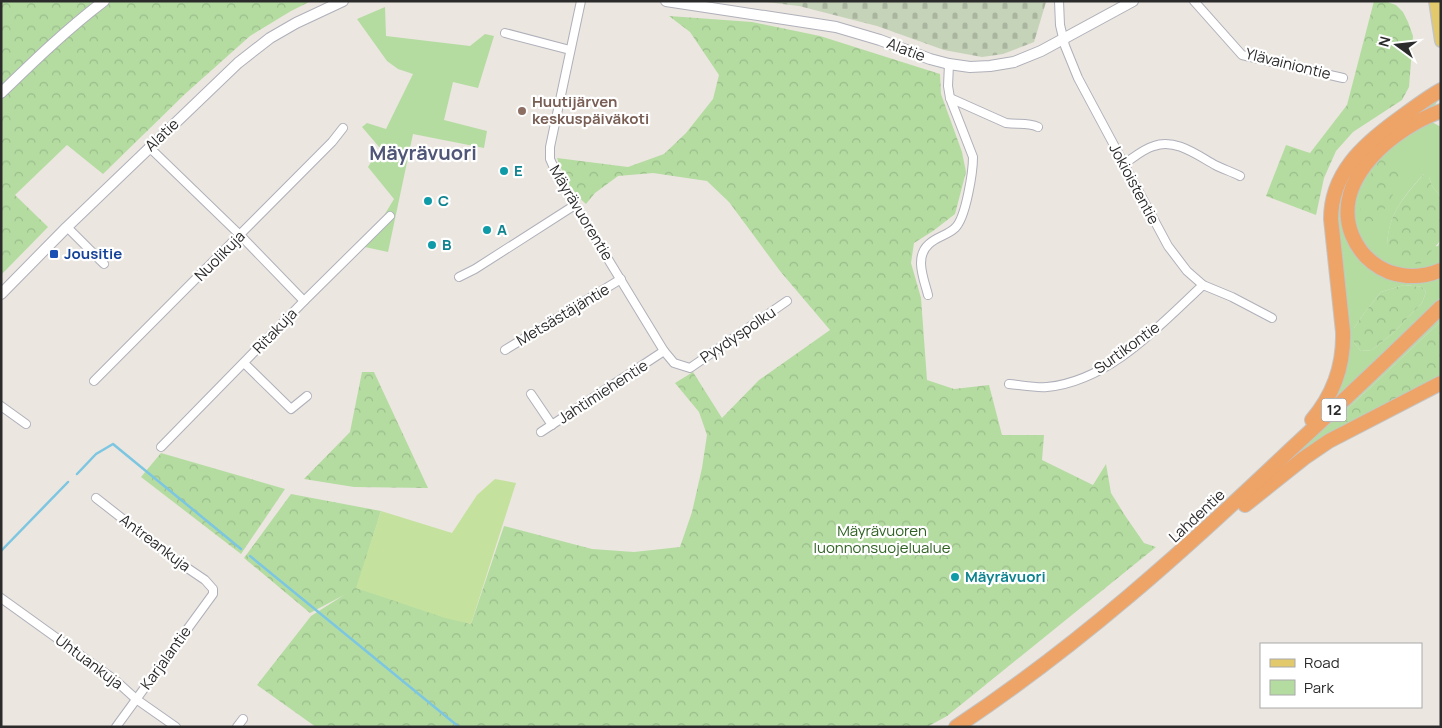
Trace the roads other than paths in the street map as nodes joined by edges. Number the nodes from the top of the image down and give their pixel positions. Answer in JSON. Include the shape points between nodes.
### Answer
{"nodes":[{"id":1,"x":104,"y":1,"type":"edge"},
{"id":2,"x":343,"y":1,"type":"edge"},
{"id":3,"x":581,"y":1,"type":"edge"},
{"id":4,"x":666,"y":1,"type":"edge"},
{"id":5,"x":1059,"y":1,"type":"edge"},
{"id":6,"x":1134,"y":1,"type":"edge"},
{"id":7,"x":1194,"y":1,"type":"edge"},
{"id":8,"x":1436,"y":1,"type":"edge"},
{"id":9,"x":505,"y":33,"type":"dead end"},
{"id":10,"x":1063,"y":37,"type":"junction"},
{"id":11,"x":1441,"y":41,"type":"edge"},
{"id":12,"x":570,"y":50,"type":"junction"},
{"id":13,"x":949,"y":64,"type":"junction"},
{"id":14,"x":1344,"y":78,"type":"dead end"},
{"id":15,"x":1441,"y":90,"type":"edge"},
{"id":16,"x":1,"y":93,"type":"edge"},
{"id":17,"x":950,"y":98,"type":"junction"},
{"id":18,"x":1441,"y":111,"type":"edge"},
{"id":19,"x":1038,"y":127,"type":"dead end"},
{"id":20,"x":343,"y":128,"type":"dead end"},
{"id":21,"x":149,"y":147,"type":"junction"},
{"id":22,"x":1124,"y":164,"type":"junction"},
{"id":23,"x":1240,"y":176,"type":"dead end"},
{"id":24,"x":575,"y":205,"type":"junction"},
{"id":25,"x":390,"y":216,"type":"dead end"},
{"id":26,"x":67,"y":227,"type":"junction"},
{"id":27,"x":241,"y":236,"type":"junction"},
{"id":28,"x":104,"y":264,"type":"dead end"},
{"id":29,"x":1441,"y":270,"type":"edge"},
{"id":30,"x":459,"y":277,"type":"dead end"},
{"id":31,"x":621,"y":279,"type":"junction"},
{"id":32,"x":1203,"y":285,"type":"junction"},
{"id":33,"x":1,"y":294,"type":"edge"},
{"id":34,"x":928,"y":295,"type":"dead end"},
{"id":35,"x":304,"y":301,"type":"junction"},
{"id":36,"x":787,"y":301,"type":"dead end"},
{"id":37,"x":1441,"y":307,"type":"edge"},
{"id":38,"x":1272,"y":318,"type":"dead end"},
{"id":39,"x":505,"y":350,"type":"dead end"},
{"id":40,"x":664,"y":351,"type":"junction"},
{"id":41,"x":244,"y":363,"type":"junction"},
{"id":42,"x":690,"y":368,"type":"joint"},
{"id":43,"x":94,"y":381,"type":"dead end"},
{"id":44,"x":1009,"y":384,"type":"dead end"},
{"id":45,"x":1441,"y":384,"type":"edge"},
{"id":46,"x":531,"y":394,"type":"dead end"},
{"id":47,"x":307,"y":396,"type":"dead end"},
{"id":48,"x":1,"y":406,"type":"edge"},
{"id":49,"x":26,"y":424,"type":"dead end"},
{"id":50,"x":552,"y":425,"type":"junction"},
{"id":51,"x":541,"y":432,"type":"dead end"},
{"id":52,"x":161,"y":447,"type":"dead end"},
{"id":53,"x":96,"y":498,"type":"dead end"},
{"id":54,"x":1226,"y":511,"type":"junction"},
{"id":55,"x":1178,"y":555,"type":"junction"},
{"id":56,"x":213,"y":589,"type":"joint"},
{"id":57,"x":1,"y":598,"type":"edge"},
{"id":58,"x":136,"y":699,"type":"junction"},
{"id":59,"x":243,"y":719,"type":"dead end"},
{"id":60,"x":116,"y":727,"type":"edge"},
{"id":61,"x":176,"y":727,"type":"edge"},
{"id":62,"x":237,"y":727,"type":"edge"},
{"id":63,"x":956,"y":727,"type":"edge"}],
"edges":[{"from":1,"to":16,"type":"street"},
{"from":2,"to":21,"type":"street","name":"Alatie","via":[[296,22],[264,43],[238,63]]},
{"from":3,"to":12,"type":"street","name":"Mäyrävuorentie"},
{"from":4,"to":13,"type":"street","name":"Alatie","via":[[836,27]]},
{"from":5,"to":10,"type":"street","name":"Jokioistentie"},
{"from":6,"to":10,"type":"street","name":"Alatie"},
{"from":7,"to":14,"type":"street","name":"Ylävainiontie","via":[[1242,55]]},
{"from":8,"to":11,"type":"main road"},
{"from":9,"to":12,"type":"street"},
{"from":10,"to":13,"type":"street","name":"Alatie","via":[[1014,62],[970,67]]},
{"from":10,"to":22,"type":"street","name":"Jokioistentie","via":[[1078,78]]},
{"from":12,"to":24,"type":"street","name":"Mäyrävuorentie","via":[[550,159]]},
{"from":13,"to":17,"type":"street"},
{"from":15,"to":54,"type":"highway","via":[[1379,133],[1358,152],[1342,173],[1331,211],[1343,332],[1343,350],[1336,380],[1330,396],[1313,420]]},
{"from":17,"to":19,"type":"street","via":[[1006,123]]},
{"from":17,"to":34,"type":"street","via":[[973,157],[973,167],[964,214],[956,227],[928,244],[922,254],[920,266]]},
{"from":18,"to":29,"type":"highway","via":[[1411,124],[1372,157],[1356,180],[1348,210],[1354,241],[1379,268],[1414,277]]},
{"from":20,"to":27,"type":"street","name":"Nuolikuja"},
{"from":21,"to":26,"type":"street","name":"Alatie"},
{"from":21,"to":27,"type":"street"},
{"from":22,"to":23,"type":"street","via":[[1154,145],[1168,145],[1195,153]]},
{"from":22,"to":32,"type":"street","name":"Jokioistentie","via":[[1168,246],[1186,271]]},
{"from":24,"to":30,"type":"street"},
{"from":24,"to":31,"type":"street","name":"Mäyrävuorentie"},
{"from":25,"to":35,"type":"street","name":"Ritakuja"},
{"from":26,"to":28,"type":"street"},
{"from":26,"to":33,"type":"street","name":"Alatie"},
{"from":27,"to":35,"type":"street"},
{"from":27,"to":43,"type":"street","name":"Nuolikuja"},
{"from":31,"to":39,"type":"street","name":"Metsästäjäntie"},
{"from":31,"to":40,"type":"street","name":"Mäyrävuorentie"},
{"from":32,"to":38,"type":"street","name":"Jokioistentie"},
{"from":32,"to":44,"type":"street","name":"Surtikontie","via":[[1150,335],[1103,369],[1047,387]]},
{"from":35,"to":41,"type":"street","name":"Ritakuja"},
{"from":36,"to":42,"type":"street","name":"Pyydyspolku"},
{"from":37,"to":54,"type":"highway","name":"Lahdentie","number":"12"},
{"from":40,"to":42,"type":"street","name":"Mäyrävuorentie","via":[[674,362]]},
{"from":40,"to":50,"type":"street","name":"Jahtimiehentie"},
{"from":41,"to":47,"type":"street","via":[[291,409]]},
{"from":41,"to":52,"type":"street","name":"Ritakuja"},
{"from":45,"to":55,"type":"highway","via":[[1329,441]]},
{"from":46,"to":50,"type":"street"},
{"from":48,"to":49,"type":"street"},
{"from":50,"to":51,"type":"street","name":"Jahtimiehentie"},
{"from":53,"to":56,"type":"street","name":"Antreankuja","via":[[206,580]]},
{"from":54,"to":55,"type":"highway","name":"Lahdentie","number":"12"},
{"from":55,"to":63,"type":"highway","name":"Lahdentie","number":"12","via":[[1058,654]]},
{"from":56,"to":58,"type":"street","name":"Karjalantie","via":[[213,594]]},
{"from":57,"to":58,"type":"street","name":"Uhtuankuja","via":[[115,680]]},
{"from":58,"to":60,"type":"street","name":"Karjalantie"},
{"from":58,"to":61,"type":"street","name":"Uhtuankuja"},
{"from":59,"to":62,"type":"street"}]}
